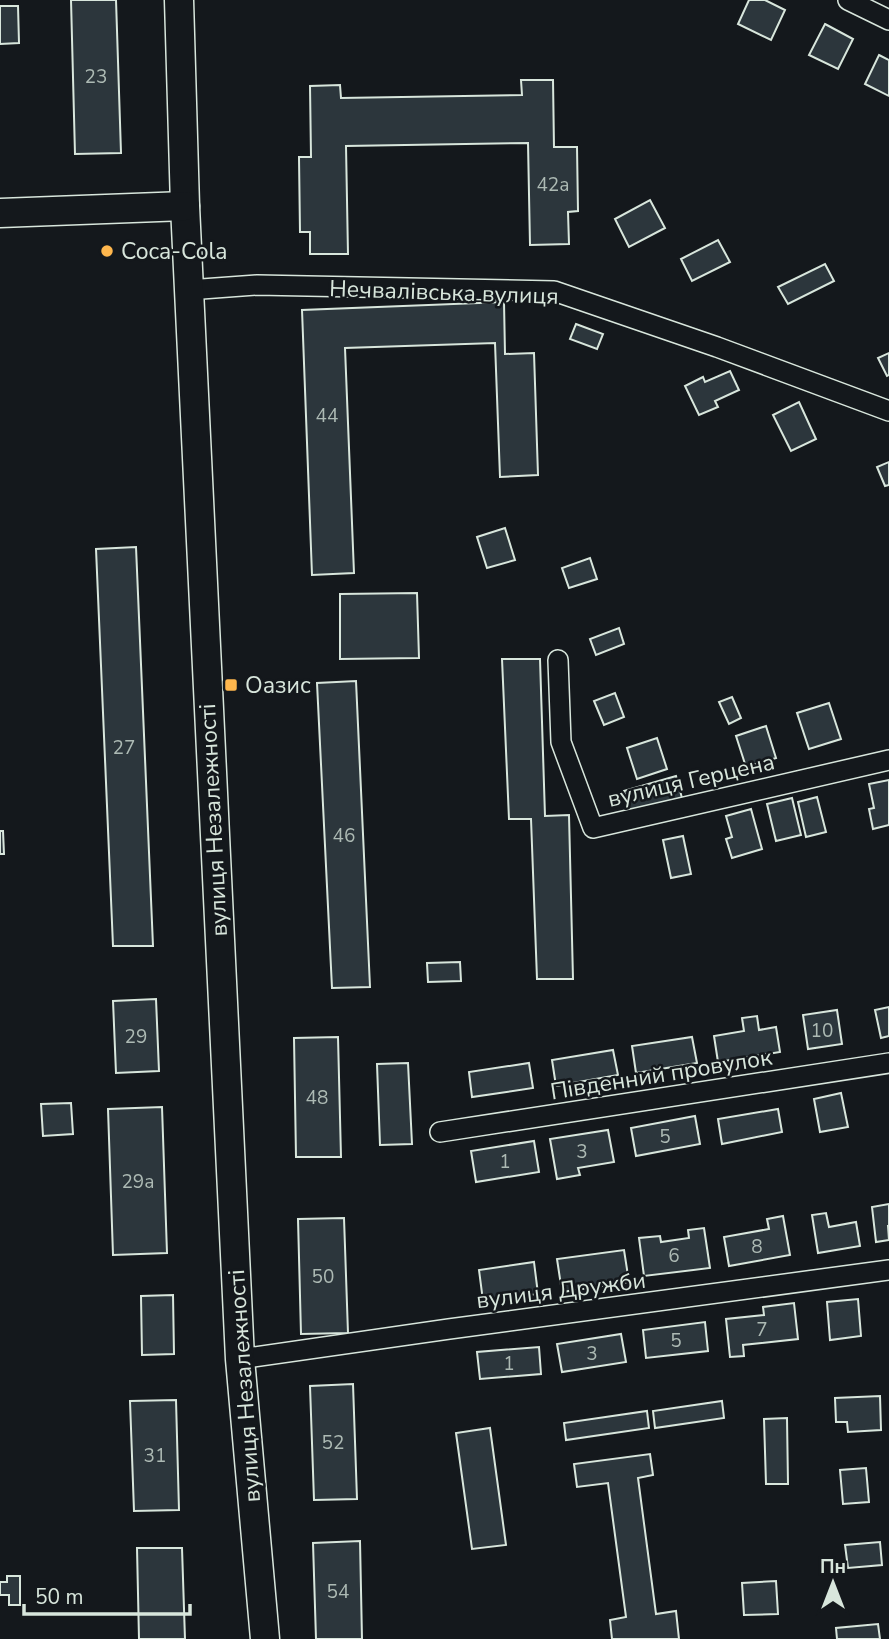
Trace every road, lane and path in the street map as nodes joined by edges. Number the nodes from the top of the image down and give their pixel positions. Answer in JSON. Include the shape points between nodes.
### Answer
{"nodes":[{"id":1,"x":179,"y":0,"type":"edge"},
{"id":2,"x":848,"y":0,"type":"edge"},
{"id":3,"x":889,"y":20,"type":"edge"},
{"id":4,"x":185,"y":206,"type":"junction"},
{"id":5,"x":0,"y":213,"type":"edge"},
{"id":6,"x":188,"y":290,"type":"junction"},
{"id":7,"x":889,"y":411,"type":"edge"},
{"id":8,"x":558,"y":660,"type":"dead end"},
{"id":9,"x":889,"y":760,"type":"edge"},
{"id":10,"x":889,"y":1063,"type":"edge"},
{"id":11,"x":440,"y":1132,"type":"dead end"},
{"id":12,"x":889,"y":1270,"type":"edge"},
{"id":13,"x":240,"y":1359,"type":"junction"},
{"id":14,"x":265,"y":1639,"type":"edge"}],
"edges":[{"from":1,"to":4,"type":"street","name":"вулиця Незалежності"},
{"from":2,"to":3,"type":"street"},
{"from":4,"to":5,"type":"street"},
{"from":4,"to":6,"type":"street","name":"вулиця Незалежності"},
{"from":6,"to":7,"type":"street","name":"Нечвалівська вулиця","via":[[257,285],[554,291]]},
{"from":6,"to":13,"type":"street","name":"вулиця Незалежності"},
{"from":8,"to":9,"type":"street","name":"вулиця Герцена","via":[[561,742],[593,828]]},
{"from":10,"to":11,"type":"street","name":"Південний провулок"},
{"from":12,"to":13,"type":"street","name":"вулиця Дружби"},
{"from":13,"to":14,"type":"street","name":"вулиця Незалежності"}]}
